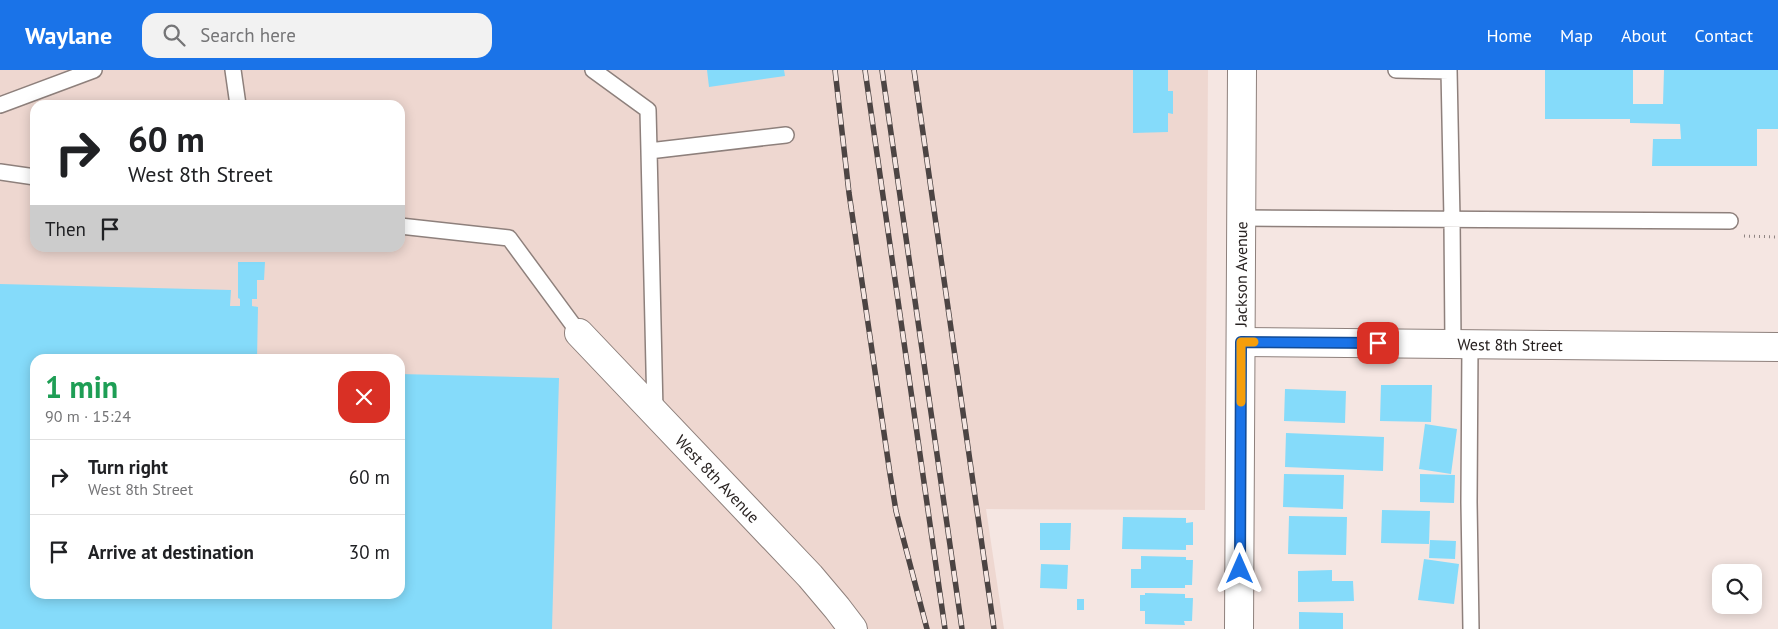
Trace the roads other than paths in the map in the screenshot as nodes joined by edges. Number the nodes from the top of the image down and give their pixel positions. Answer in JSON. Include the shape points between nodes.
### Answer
{"nodes":[{"id":1,"x":94,"y":70,"type":"edge"},
{"id":2,"x":232,"y":70,"type":"edge"},
{"id":3,"x":593,"y":70,"type":"edge"},
{"id":4,"x":1242,"y":70,"type":"edge"},
{"id":5,"x":1396,"y":70,"type":"edge"},
{"id":6,"x":1449,"y":70,"type":"edge"},
{"id":7,"x":237,"y":100,"type":"edge"},
{"id":8,"x":0,"y":105,"type":"edge"},
{"id":9,"x":786,"y":135,"type":"dead end"},
{"id":10,"x":649,"y":151,"type":"junction"},
{"id":11,"x":0,"y":172,"type":"edge"},
{"id":12,"x":30,"y":176,"type":"edge"},
{"id":13,"x":1242,"y":218,"type":"junction"},
{"id":14,"x":1452,"y":219,"type":"junction"},
{"id":15,"x":1730,"y":220,"type":"dead end"},
{"id":16,"x":405,"y":227,"type":"edge"},
{"id":17,"x":579,"y":333,"type":"joint"},
{"id":18,"x":1241,"y":342,"type":"junction"},
{"id":19,"x":1462,"y":344,"type":"junction"},
{"id":20,"x":1778,"y":347,"type":"edge"},
{"id":21,"x":655,"y":412,"type":"junction"},
{"id":22,"x":853,"y":629,"type":"edge"},
{"id":23,"x":1239,"y":629,"type":"edge"},
{"id":24,"x":1471,"y":629,"type":"edge"}],
"edges":[{"from":1,"to":8,"type":"lane"},
{"from":2,"to":7,"type":"lane"},
{"from":3,"to":10,"type":"lane","via":[[648,110]]},
{"from":4,"to":13,"type":"street","name":"Jackson Avenue"},
{"from":5,"to":6,"type":"lane"},
{"from":6,"to":14,"type":"lane"},
{"from":9,"to":10,"type":"lane"},
{"from":10,"to":21,"type":"lane"},
{"from":11,"to":12,"type":"lane"},
{"from":13,"to":14,"type":"lane"},
{"from":13,"to":18,"type":"street","name":"Jackson Avenue"},
{"from":14,"to":15,"type":"lane"},
{"from":14,"to":19,"type":"lane"},
{"from":16,"to":17,"type":"lane","via":[[509,238]]},
{"from":17,"to":21,"type":"street","name":"West 8th Avenue"},
{"from":18,"to":19,"type":"street","name":"West 8th Street"},
{"from":18,"to":23,"type":"street","name":"Jackson Avenue"},
{"from":19,"to":20,"type":"street","name":"West 8th Street"},
{"from":19,"to":24,"type":"lane"},
{"from":21,"to":22,"type":"street","name":"West 8th Avenue","via":[[810,576]]}]}
